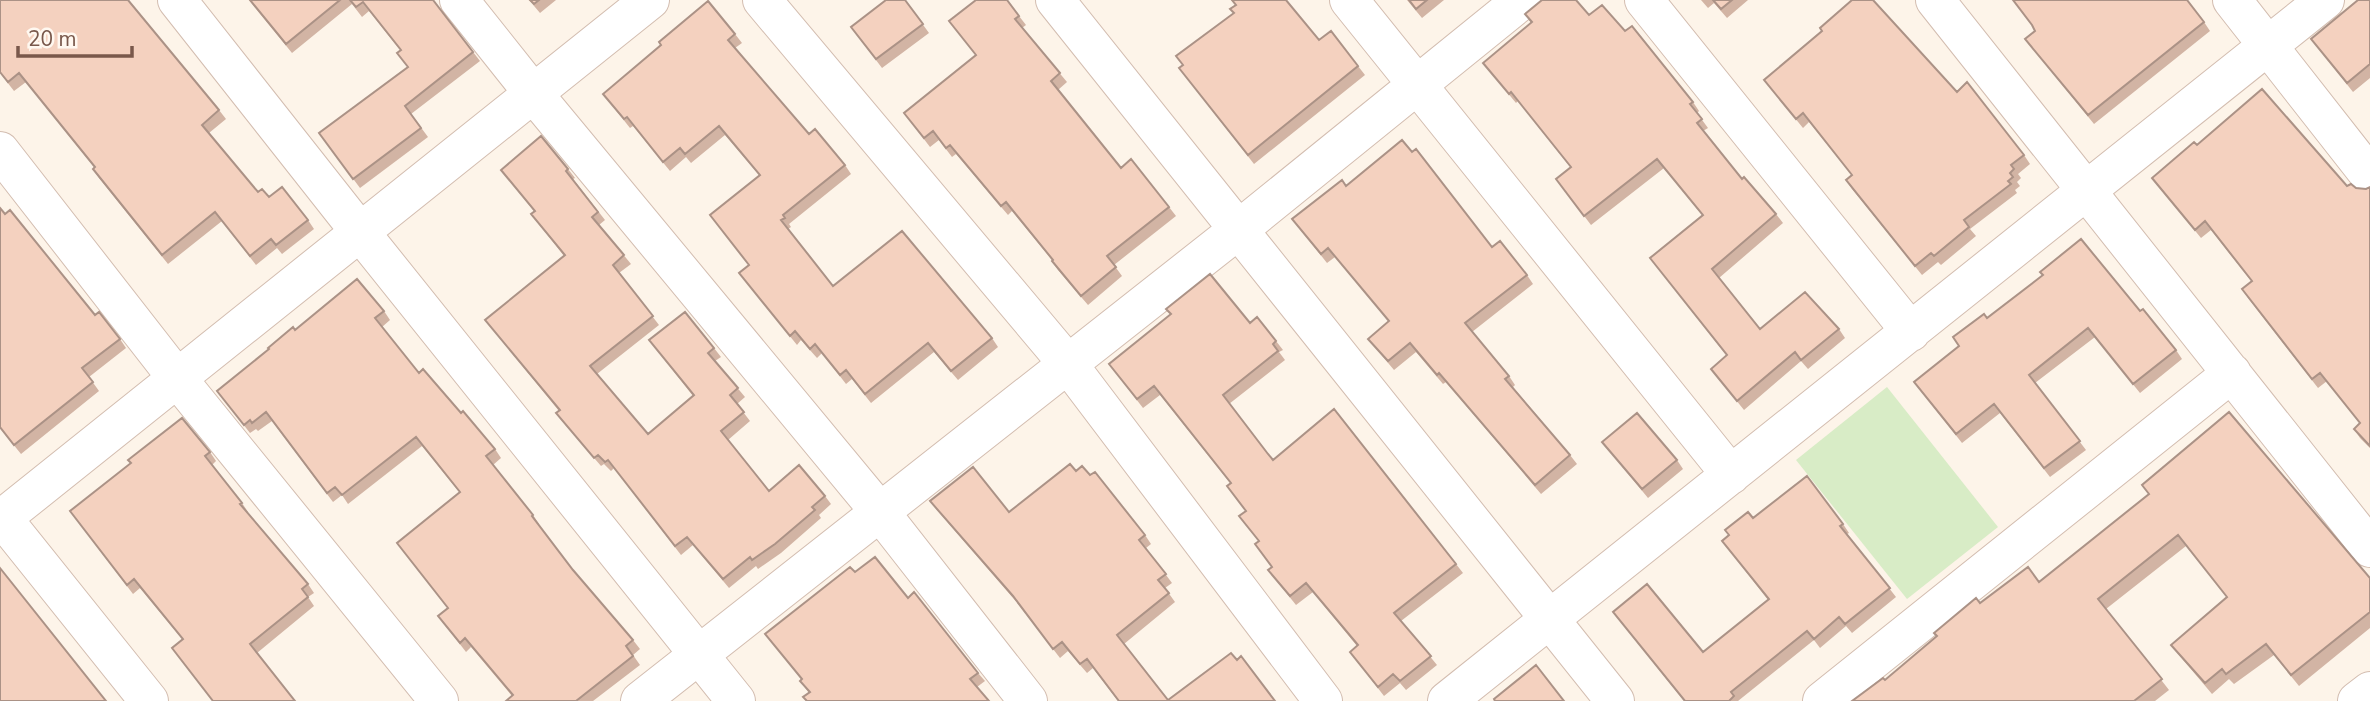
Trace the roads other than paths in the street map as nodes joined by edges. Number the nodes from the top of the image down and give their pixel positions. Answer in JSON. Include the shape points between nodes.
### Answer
{"nodes":[{"id":1,"x":177,"y":0,"type":"edge"},
{"id":2,"x":459,"y":0,"type":"edge"},
{"id":3,"x":650,"y":0,"type":"edge"},
{"id":4,"x":762,"y":0,"type":"edge"},
{"id":5,"x":1055,"y":0,"type":"edge"},
{"id":6,"x":1349,"y":0,"type":"edge"},
{"id":7,"x":1522,"y":0,"type":"edge"},
{"id":8,"x":1644,"y":0,"type":"edge"},
{"id":9,"x":1935,"y":0,"type":"edge"},
{"id":10,"x":2232,"y":0,"type":"edge"},
{"id":11,"x":2325,"y":0,"type":"edge"},
{"id":12,"x":2269,"y":46,"type":"junction"},
{"id":13,"x":1418,"y":85,"type":"junction"},
{"id":14,"x":534,"y":93,"type":"junction"},
{"id":15,"x":0,"y":151,"type":"edge"},
{"id":16,"x":2370,"y":176,"type":"edge"},
{"id":17,"x":2088,"y":190,"type":"junction"},
{"id":18,"x":1238,"y":230,"type":"junction"},
{"id":19,"x":360,"y":232,"type":"junction"},
{"id":20,"x":1911,"y":332,"type":"junction"},
{"id":21,"x":1068,"y":364,"type":"junction"},
{"id":22,"x":2232,"y":373,"type":"junction"},
{"id":23,"x":177,"y":378,"type":"junction"},
{"id":24,"x":1731,"y":475,"type":"junction"},
{"id":25,"x":880,"y":512,"type":"junction"},
{"id":26,"x":1,"y":518,"type":"edge"},
{"id":27,"x":2370,"y":548,"type":"edge"},
{"id":28,"x":1550,"y":620,"type":"junction"},
{"id":29,"x":699,"y":655,"type":"junction"},
{"id":30,"x":2370,"y":691,"type":"edge"},
{"id":31,"x":149,"y":701,"type":"edge"},
{"id":32,"x":439,"y":701,"type":"edge"},
{"id":33,"x":640,"y":701,"type":"edge"},
{"id":34,"x":736,"y":701,"type":"edge"},
{"id":35,"x":1028,"y":701,"type":"edge"},
{"id":36,"x":1323,"y":701,"type":"edge"},
{"id":37,"x":1447,"y":701,"type":"edge"},
{"id":38,"x":1615,"y":701,"type":"edge"},
{"id":39,"x":1822,"y":701,"type":"edge"},
{"id":40,"x":2357,"y":701,"type":"edge"}],
"edges":[{"from":1,"to":19,"type":"street"},
{"from":2,"to":14,"type":"street"},
{"from":3,"to":14,"type":"street"},
{"from":4,"to":21,"type":"street"},
{"from":5,"to":18,"type":"street"},
{"from":6,"to":13,"type":"street"},
{"from":7,"to":13,"type":"street"},
{"from":8,"to":20,"type":"street"},
{"from":9,"to":17,"type":"street"},
{"from":10,"to":12,"type":"street"},
{"from":11,"to":12,"type":"street"},
{"from":12,"to":16,"type":"street"},
{"from":12,"to":17,"type":"street"},
{"from":13,"to":18,"type":"street"},
{"from":13,"to":24,"type":"street"},
{"from":14,"to":19,"type":"street"},
{"from":14,"to":25,"type":"street"},
{"from":15,"to":23,"type":"street"},
{"from":17,"to":20,"type":"street"},
{"from":17,"to":22,"type":"street"},
{"from":18,"to":21,"type":"street"},
{"from":18,"to":28,"type":"street"},
{"from":19,"to":23,"type":"street"},
{"from":19,"to":29,"type":"street"},
{"from":20,"to":24,"type":"street"},
{"from":21,"to":25,"type":"street"},
{"from":21,"to":36,"type":"street"},
{"from":22,"to":27,"type":"street"},
{"from":22,"to":39,"type":"street"},
{"from":23,"to":26,"type":"street"},
{"from":23,"to":32,"type":"street"},
{"from":24,"to":28,"type":"street"},
{"from":25,"to":29,"type":"street"},
{"from":25,"to":35,"type":"street"},
{"from":26,"to":31,"type":"street"},
{"from":28,"to":37,"type":"street"},
{"from":28,"to":38,"type":"street"},
{"from":29,"to":33,"type":"street"},
{"from":29,"to":34,"type":"street"},
{"from":30,"to":40,"type":"street"}]}
